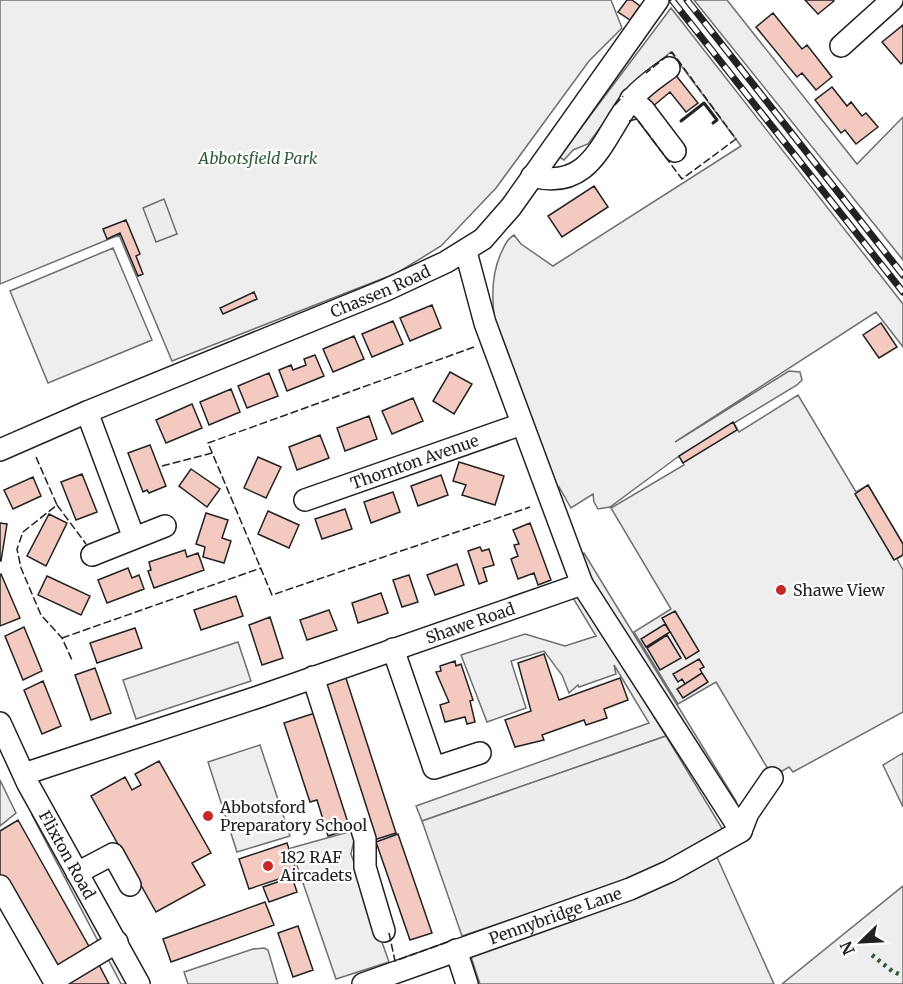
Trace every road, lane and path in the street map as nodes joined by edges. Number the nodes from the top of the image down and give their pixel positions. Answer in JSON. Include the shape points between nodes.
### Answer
{"nodes":[{"id":1,"x":892,"y":0,"type":"edge"},
{"id":2,"x":655,"y":5,"type":"edge"},
{"id":3,"x":842,"y":48,"type":"dead end"},
{"id":4,"x":669,"y":68,"type":"dead end"},
{"id":5,"x":632,"y":99,"type":"junction"},
{"id":6,"x":675,"y":151,"type":"dead end"},
{"id":7,"x":532,"y":177,"type":"junction"},
{"id":8,"x":466,"y":252,"type":"junction"},
{"id":9,"x":87,"y":412,"type":"junction"},
{"id":10,"x":522,"y":424,"type":"junction"},
{"id":11,"x":0,"y":450,"type":"edge"},
{"id":12,"x":305,"y":500,"type":"dead end"},
{"id":13,"x":165,"y":526,"type":"dead end"},
{"id":14,"x":134,"y":538,"type":"junction"},
{"id":15,"x":92,"y":555,"type":"dead end"},
{"id":16,"x":582,"y":584,"type":"junction"},
{"id":17,"x":393,"y":649,"type":"junction"},
{"id":18,"x":313,"y":677,"type":"junction"},
{"id":19,"x":0,"y":723,"type":"edge"},
{"id":20,"x":480,"y":753,"type":"dead end"},
{"id":21,"x":24,"y":774,"type":"junction"},
{"id":22,"x":772,"y":778,"type":"dead end"},
{"id":23,"x":741,"y":831,"type":"junction"},
{"id":24,"x":77,"y":873,"type":"junction"},
{"id":25,"x":130,"y":885,"type":"dead end"},
{"id":26,"x":0,"y":886,"type":"edge"},
{"id":27,"x":384,"y":931,"type":"dead end"},
{"id":28,"x":117,"y":942,"type":"junction"},
{"id":29,"x":456,"y":950,"type":"junction"},
{"id":30,"x":55,"y":982,"type":"edge"},
{"id":31,"x":139,"y":984,"type":"edge"},
{"id":32,"x":363,"y":984,"type":"edge"},
{"id":33,"x":467,"y":984,"type":"edge"}],
"edges":[{"from":1,"to":3,"type":"street"},
{"from":2,"to":7,"type":"street","name":"Chassen Road"},
{"from":4,"to":5,"type":"street"},
{"from":5,"to":6,"type":"street"},
{"from":5,"to":7,"type":"street","via":[[603,147],[584,169],[559,180]]},
{"from":7,"to":8,"type":"street","name":"Chassen Road","via":[[498,224]]},
{"from":8,"to":9,"type":"street","name":"Chassen Road","via":[[386,290]]},
{"from":8,"to":10,"type":"street","via":[[485,323]]},
{"from":9,"to":11,"type":"street","name":"Chassen Road"},
{"from":9,"to":14,"type":"street"},
{"from":10,"to":12,"type":"street","name":"Thornton Avenue"},
{"from":10,"to":16,"type":"street"},
{"from":13,"to":14,"type":"street"},
{"from":14,"to":15,"type":"street"},
{"from":16,"to":17,"type":"street","name":"Shawe Road"},
{"from":16,"to":23,"type":"street"},
{"from":17,"to":18,"type":"street","name":"Shawe Road"},
{"from":17,"to":20,"type":"street","via":[[434,768]]},
{"from":18,"to":21,"type":"street","name":"Shawe Road"},
{"from":18,"to":27,"type":"street","via":[[365,839],[365,867]]},
{"from":19,"to":21,"type":"street","name":"Flixton Road"},
{"from":21,"to":24,"type":"street","name":"Flixton Road"},
{"from":22,"to":23,"type":"street","via":[[748,813]]},
{"from":23,"to":29,"type":"street","name":"Pennybridge Lane","via":[[651,880]]},
{"from":24,"to":25,"type":"street","via":[[113,854]]},
{"from":24,"to":28,"type":"street","name":"Flixton Road"},
{"from":26,"to":30,"type":"street"},
{"from":28,"to":30,"type":"street"},
{"from":28,"to":31,"type":"street","name":"Flixton Road"},
{"from":29,"to":32,"type":"street","name":"Pennybridge Lane"},
{"from":29,"to":33,"type":"street"}]}
